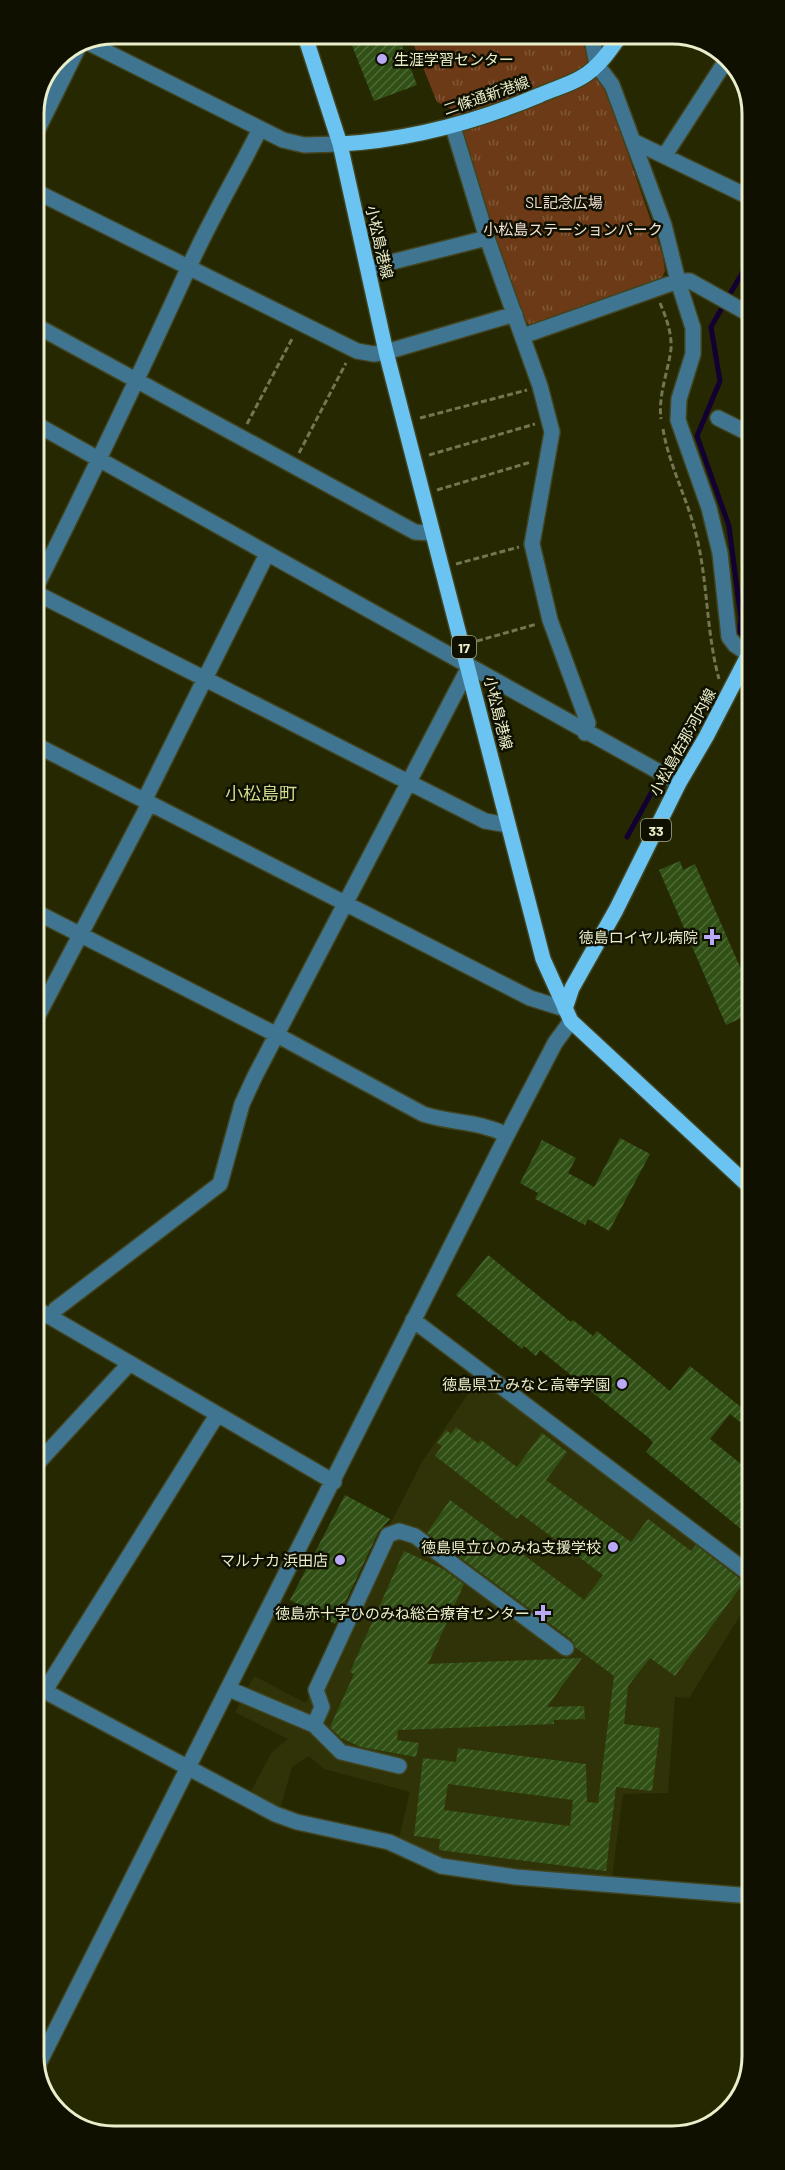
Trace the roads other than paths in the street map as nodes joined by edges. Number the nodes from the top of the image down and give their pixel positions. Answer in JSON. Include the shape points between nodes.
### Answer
{"nodes":[{"id":1,"x":308,"y":44,"type":"edge"},
{"id":2,"x":593,"y":44,"type":"edge"},
{"id":3,"x":613,"y":44,"type":"edge"},
{"id":4,"x":95,"y":47,"type":"edge"},
{"id":5,"x":74,"y":56,"type":"edge"},
{"id":6,"x":597,"y":65,"type":"junction"},
{"id":7,"x":723,"y":66,"type":"edge"},
{"id":8,"x":44,"y":117,"type":"edge"},
{"id":9,"x":453,"y":127,"type":"junction"},
{"id":10,"x":260,"y":129,"type":"junction"},
{"id":11,"x":635,"y":142,"type":"junction"},
{"id":12,"x":340,"y":144,"type":"junction"},
{"id":13,"x":665,"y":154,"type":"junction"},
{"id":14,"x":742,"y":193,"type":"edge"},
{"id":15,"x":44,"y":195,"type":"edge"},
{"id":16,"x":487,"y":238,"type":"junction"},
{"id":17,"x":189,"y":267,"type":"junction"},
{"id":18,"x":368,"y":268,"type":"junction"},
{"id":19,"x":678,"y":281,"type":"junction"},
{"id":20,"x":742,"y":310,"type":"edge"},
{"id":21,"x":515,"y":314,"type":"junction"},
{"id":22,"x":44,"y":330,"type":"edge"},
{"id":23,"x":522,"y":336,"type":"junction"},
{"id":24,"x":386,"y":352,"type":"junction"},
{"id":25,"x":135,"y":382,"type":"junction"},
{"id":26,"x":718,"y":418,"type":"dead end"},
{"id":27,"x":44,"y":428,"type":"edge"},
{"id":28,"x":742,"y":430,"type":"edge"},
{"id":29,"x":101,"y":459,"type":"junction"},
{"id":30,"x":432,"y":533,"type":"junction"},
{"id":31,"x":267,"y":554,"type":"junction"},
{"id":32,"x":44,"y":572,"type":"edge"},
{"id":33,"x":44,"y":596,"type":"edge"},
{"id":34,"x":742,"y":649,"type":"edge"},
{"id":35,"x":469,"y":667,"type":"junction"},
{"id":36,"x":742,"y":669,"type":"edge"},
{"id":37,"x":207,"y":678,"type":"junction"},
{"id":38,"x":585,"y":733,"type":"junction"},
{"id":39,"x":44,"y":749,"type":"edge"},
{"id":40,"x":668,"y":777,"type":"junction"},
{"id":41,"x":407,"y":781,"type":"junction"},
{"id":42,"x":147,"y":802,"type":"junction"},
{"id":43,"x":508,"y":825,"type":"junction"},
{"id":44,"x":345,"y":903,"type":"junction"},
{"id":45,"x":44,"y":917,"type":"edge"},
{"id":46,"x":82,"y":936,"type":"junction"},
{"id":47,"x":44,"y":1006,"type":"edge"},
{"id":48,"x":568,"y":1015,"type":"junction"},
{"id":49,"x":277,"y":1035,"type":"junction"},
{"id":50,"x":507,"y":1136,"type":"junction"},
{"id":51,"x":742,"y":1179,"type":"edge"},
{"id":52,"x":43,"y":1312,"type":"edge"},
{"id":53,"x":43,"y":1315,"type":"edge"},
{"id":54,"x":413,"y":1320,"type":"junction"},
{"id":55,"x":129,"y":1364,"type":"junction"},
{"id":56,"x":217,"y":1414,"type":"junction"},
{"id":57,"x":43,"y":1457,"type":"edge"},
{"id":58,"x":334,"y":1482,"type":"junction"},
{"id":59,"x":742,"y":1568,"type":"edge"},
{"id":60,"x":566,"y":1647,"type":"dead end"},
{"id":61,"x":43,"y":1684,"type":"edge"},
{"id":62,"x":229,"y":1689,"type":"junction"},
{"id":63,"x":43,"y":1691,"type":"edge"},
{"id":64,"x":314,"y":1725,"type":"junction"},
{"id":65,"x":399,"y":1766,"type":"dead end"},
{"id":66,"x":188,"y":1767,"type":"junction"},
{"id":67,"x":742,"y":1895,"type":"edge"},
{"id":68,"x":43,"y":2041,"type":"edge"}],
"edges":[{"from":1,"to":12,"type":"main road","name":"小松島港線","number":"17"},
{"from":2,"to":6,"type":"street"},
{"from":3,"to":6,"type":"main road","name":"二條通新港線"},
{"from":4,"to":10,"type":"street"},
{"from":5,"to":8,"type":"street"},
{"from":6,"to":9,"type":"main road","name":"二條通新港線","via":[[582,77]]},
{"from":6,"to":11,"type":"street","via":[[612,86]]},
{"from":7,"to":13,"type":"street"},
{"from":9,"to":12,"type":"main road","name":"二條通新港線","via":[[377,142]]},
{"from":9,"to":16,"type":"street"},
{"from":10,"to":12,"type":"street","via":[[304,145]]},
{"from":10,"to":17,"type":"street"},
{"from":11,"to":13,"type":"street"},
{"from":11,"to":19,"type":"street","via":[[664,225]]},
{"from":12,"to":18,"type":"main road","name":"小松島港線","number":"17"},
{"from":13,"to":14,"type":"street"},
{"from":15,"to":17,"type":"street"},
{"from":16,"to":18,"type":"street"},
{"from":16,"to":21,"type":"street"},
{"from":17,"to":24,"type":"street","via":[[351,349],[374,354]]},
{"from":17,"to":25,"type":"street"},
{"from":18,"to":24,"type":"main road","name":"小松島港線","number":"17"},
{"from":19,"to":20,"type":"street","via":[[690,281]]},
{"from":19,"to":23,"type":"street"},
{"from":19,"to":34,"type":"street","via":[[693,328],[693,354],[681,388],[678,420],[720,553],[729,637]]},
{"from":21,"to":23,"type":"street"},
{"from":21,"to":24,"type":"street"},
{"from":22,"to":25,"type":"street"},
{"from":23,"to":38,"type":"street","via":[[552,432],[532,544],[550,620],[588,723]]},
{"from":24,"to":30,"type":"main road","name":"小松島港線","number":"17"},
{"from":25,"to":29,"type":"street"},
{"from":25,"to":30,"type":"street","via":[[415,532]]},
{"from":26,"to":28,"type":"street"},
{"from":27,"to":29,"type":"street"},
{"from":29,"to":31,"type":"street"},
{"from":29,"to":32,"type":"street"},
{"from":30,"to":35,"type":"main road","name":"小松島港線","number":"17"},
{"from":31,"to":35,"type":"street"},
{"from":31,"to":37,"type":"street"},
{"from":33,"to":37,"type":"street"},
{"from":35,"to":38,"type":"street"},
{"from":35,"to":41,"type":"street"},
{"from":35,"to":43,"type":"main road","name":"小松島港線","number":"17"},
{"from":36,"to":40,"type":"main road","name":"小松島佐那河内線","number":"33"},
{"from":37,"to":41,"type":"street"},
{"from":37,"to":42,"type":"street"},
{"from":38,"to":40,"type":"street"},
{"from":39,"to":42,"type":"street"},
{"from":40,"to":48,"type":"main road","name":"小松島佐那河内線","number":"33","via":[[616,910],[572,988]]},
{"from":41,"to":43,"type":"street","via":[[485,821]]},
{"from":41,"to":44,"type":"street"},
{"from":42,"to":44,"type":"street"},
{"from":42,"to":46,"type":"street"},
{"from":43,"to":48,"type":"main road","name":"小松島港線","number":"17","via":[[543,959]]},
{"from":44,"to":48,"type":"street"},
{"from":44,"to":49,"type":"street"},
{"from":45,"to":46,"type":"street"},
{"from":46,"to":47,"type":"street"},
{"from":46,"to":49,"type":"street"},
{"from":48,"to":50,"type":"street"},
{"from":48,"to":51,"type":"main road","name":"小松島港線","number":"17"},
{"from":49,"to":50,"type":"street","via":[[423,1114],[488,1126]]},
{"from":49,"to":52,"type":"street","via":[[242,1104],[220,1184],[56,1309]]},
{"from":50,"to":54,"type":"street"},
{"from":53,"to":55,"type":"street"},
{"from":54,"to":58,"type":"street"},
{"from":54,"to":59,"type":"street"},
{"from":55,"to":56,"type":"street"},
{"from":55,"to":57,"type":"street"},
{"from":56,"to":58,"type":"street"},
{"from":56,"to":61,"type":"street"},
{"from":58,"to":62,"type":"street"},
{"from":60,"to":64,"type":"street","via":[[415,1536],[399,1531],[388,1535],[316,1690],[322,1707]]},
{"from":62,"to":64,"type":"street"},
{"from":62,"to":66,"type":"street"},
{"from":63,"to":66,"type":"street"},
{"from":64,"to":65,"type":"street","via":[[341,1752]]},
{"from":66,"to":67,"type":"street","via":[[275,1814],[389,1842],[441,1866],[516,1877]]},
{"from":66,"to":68,"type":"street"}]}
